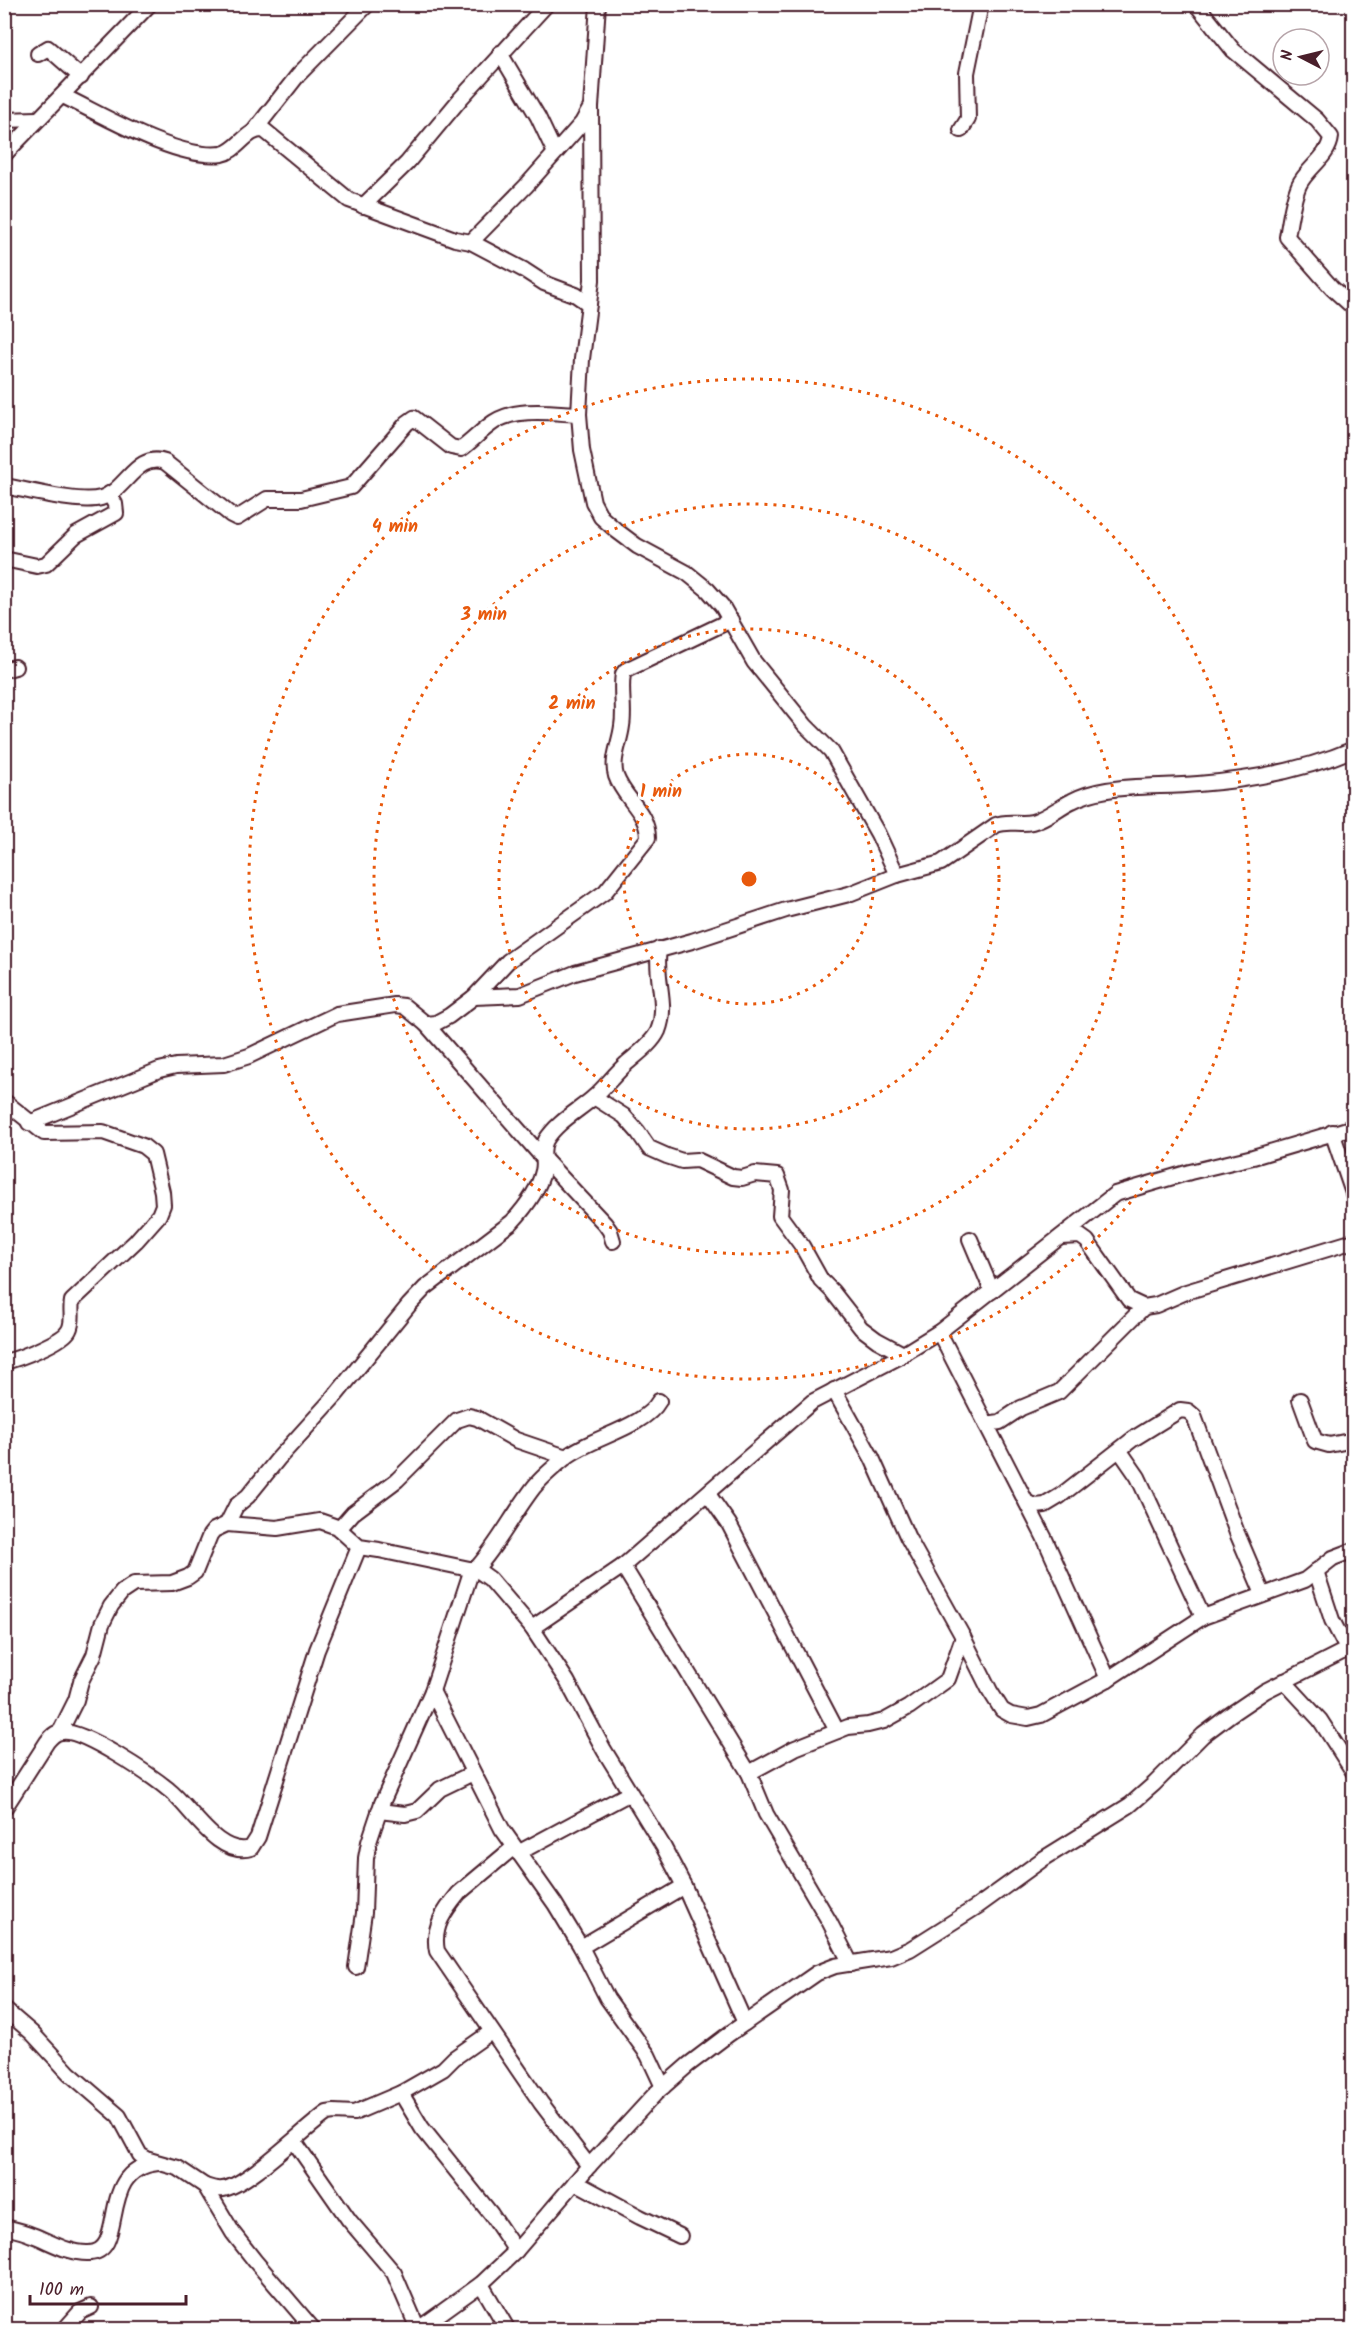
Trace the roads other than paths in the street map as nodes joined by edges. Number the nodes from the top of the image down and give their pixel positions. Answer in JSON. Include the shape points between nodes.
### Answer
{"nodes":[{"id":1,"x":150,"y":4,"type":"edge"},
{"id":2,"x":368,"y":4,"type":"edge"},
{"id":3,"x":547,"y":4,"type":"edge"},
{"id":4,"x":598,"y":4,"type":"edge"},
{"id":5,"x":981,"y":4,"type":"edge"},
{"id":6,"x":1196,"y":4,"type":"edge"},
{"id":7,"x":500,"y":53,"type":"junction"},
{"id":8,"x":39,"y":54,"type":"dead end"},
{"id":9,"x":81,"y":77,"type":"junction"},
{"id":10,"x":63,"y":96,"type":"junction"},
{"id":11,"x":591,"y":107,"type":"junction"},
{"id":12,"x":37,"y":119,"type":"junction"},
{"id":13,"x":4,"y":120,"type":"edge"},
{"id":14,"x":961,"y":130,"type":"dead end"},
{"id":15,"x":254,"y":131,"type":"junction"},
{"id":16,"x":555,"y":153,"type":"junction"},
{"id":17,"x":4,"y":155,"type":"edge"},
{"id":18,"x":363,"y":206,"type":"junction"},
{"id":19,"x":471,"y":242,"type":"junction"},
{"id":20,"x":589,"y":304,"type":"junction"},
{"id":21,"x":1353,"y":308,"type":"edge"},
{"id":22,"x":579,"y":414,"type":"junction"},
{"id":23,"x":4,"y":486,"type":"edge"},
{"id":24,"x":109,"y":494,"type":"junction"},
{"id":25,"x":4,"y":560,"type":"edge"},
{"id":26,"x":731,"y":620,"type":"junction"},
{"id":27,"x":1353,"y":749,"type":"edge"},
{"id":28,"x":897,"y":875,"type":"junction"},
{"id":29,"x":659,"y":949,"type":"junction"},
{"id":30,"x":474,"y":996,"type":"junction"},
{"id":31,"x":426,"y":1024,"type":"junction"},
{"id":32,"x":594,"y":1097,"type":"junction"},
{"id":33,"x":4,"y":1101,"type":"edge"},
{"id":34,"x":29,"y":1123,"type":"junction"},
{"id":35,"x":1353,"y":1127,"type":"edge"},
{"id":36,"x":1332,"y":1132,"type":"junction"},
{"id":37,"x":544,"y":1159,"type":"junction"},
{"id":38,"x":1353,"y":1196,"type":"edge"},
{"id":39,"x":1061,"y":1237,"type":"junction"},
{"id":40,"x":970,"y":1239,"type":"dead end"},
{"id":41,"x":613,"y":1241,"type":"dead end"},
{"id":42,"x":1353,"y":1241,"type":"edge"},
{"id":43,"x":992,"y":1291,"type":"junction"},
{"id":44,"x":1144,"y":1307,"type":"junction"},
{"id":45,"x":939,"y":1332,"type":"junction"},
{"id":46,"x":903,"y":1354,"type":"junction"},
{"id":47,"x":4,"y":1362,"type":"edge"},
{"id":48,"x":834,"y":1390,"type":"junction"},
{"id":49,"x":1300,"y":1400,"type":"dead end"},
{"id":50,"x":659,"y":1401,"type":"dead end"},
{"id":51,"x":986,"y":1424,"type":"junction"},
{"id":52,"x":1353,"y":1440,"type":"edge"},
{"id":53,"x":1120,"y":1451,"type":"junction"},
{"id":54,"x":566,"y":1457,"type":"junction"},
{"id":55,"x":708,"y":1494,"type":"junction"},
{"id":56,"x":1027,"y":1503,"type":"junction"},
{"id":57,"x":227,"y":1524,"type":"junction"},
{"id":58,"x":339,"y":1529,"type":"junction"},
{"id":59,"x":359,"y":1547,"type":"junction"},
{"id":60,"x":1353,"y":1550,"type":"edge"},
{"id":61,"x":623,"y":1566,"type":"junction"},
{"id":62,"x":474,"y":1570,"type":"junction"},
{"id":63,"x":1317,"y":1571,"type":"junction"},
{"id":64,"x":1263,"y":1594,"type":"junction"},
{"id":65,"x":1203,"y":1617,"type":"junction"},
{"id":66,"x":532,"y":1628,"type":"junction"},
{"id":67,"x":963,"y":1637,"type":"junction"},
{"id":68,"x":1350,"y":1647,"type":"edge"},
{"id":69,"x":1108,"y":1679,"type":"junction"},
{"id":70,"x":1284,"y":1681,"type":"junction"},
{"id":71,"x":432,"y":1691,"type":"junction"},
{"id":72,"x":837,"y":1731,"type":"junction"},
{"id":73,"x":60,"y":1732,"type":"junction"},
{"id":74,"x":473,"y":1773,"type":"junction"},
{"id":75,"x":749,"y":1773,"type":"junction"},
{"id":76,"x":1353,"y":1773,"type":"edge"},
{"id":77,"x":630,"y":1793,"type":"junction"},
{"id":78,"x":4,"y":1809,"type":"edge"},
{"id":79,"x":379,"y":1812,"type":"junction"},
{"id":80,"x":516,"y":1850,"type":"junction"},
{"id":81,"x":684,"y":1886,"type":"junction"},
{"id":82,"x":581,"y":1947,"type":"junction"},
{"id":83,"x":851,"y":1964,"type":"junction"},
{"id":84,"x":356,"y":1967,"type":"dead end"},
{"id":85,"x":4,"y":2009,"type":"edge"},
{"id":86,"x":745,"y":2023,"type":"junction"},
{"id":87,"x":491,"y":2032,"type":"junction"},
{"id":88,"x":663,"y":2087,"type":"junction"},
{"id":89,"x":401,"y":2093,"type":"junction"},
{"id":90,"x":294,"y":2141,"type":"junction"},
{"id":91,"x":158,"y":2163,"type":"junction"},
{"id":92,"x":590,"y":2166,"type":"junction"},
{"id":93,"x":575,"y":2182,"type":"junction"},
{"id":94,"x":205,"y":2186,"type":"junction"},
{"id":95,"x":4,"y":2227,"type":"edge"},
{"id":96,"x":680,"y":2236,"type":"dead end"},
{"id":97,"x":516,"y":2251,"type":"junction"},
{"id":98,"x":481,"y":2284,"type":"junction"},
{"id":99,"x":91,"y":2307,"type":"dead end"},
{"id":100,"x":417,"y":2329,"type":"edge"},
{"id":101,"x":64,"y":2330,"type":"edge"},
{"id":102,"x":314,"y":2330,"type":"edge"},
{"id":103,"x":508,"y":2330,"type":"edge"}],
"edges":[{"from":1,"to":9,"type":"street"},
{"from":2,"to":15,"type":"street","via":[[298,75]]},
{"from":3,"to":7,"type":"street"},
{"from":4,"to":11,"type":"street"},
{"from":5,"to":14,"type":"street","via":[[967,73],[968,119]]},
{"from":6,"to":21,"type":"street","via":[[1233,50],[1317,120],[1330,137],[1325,152],[1299,185],[1287,237]]},
{"from":7,"to":16,"type":"street"},
{"from":7,"to":18,"type":"street","via":[[407,163]]},
{"from":8,"to":9,"type":"street","via":[[48,48]]},
{"from":9,"to":10,"type":"street"},
{"from":10,"to":12,"type":"street"},
{"from":10,"to":15,"type":"street","via":[[183,150],[220,154],[233,150]]},
{"from":11,"to":16,"type":"street"},
{"from":11,"to":20,"type":"street"},
{"from":12,"to":13,"type":"street"},
{"from":12,"to":17,"type":"street"},
{"from":15,"to":18,"type":"street","via":[[268,132],[336,191]]},
{"from":16,"to":19,"type":"street"},
{"from":18,"to":19,"type":"street"},
{"from":19,"to":20,"type":"street"},
{"from":20,"to":22,"type":"street"},
{"from":22,"to":24,"type":"street","via":[[527,413],[503,417],[461,450],[451,447],[414,418],[351,487],[301,499],[267,499],[237,518],[156,459],[147,461]]},
{"from":22,"to":26,"type":"street","via":[[587,479],[601,517],[637,546],[687,573],[708,590]]},
{"from":23,"to":24,"type":"street","via":[[89,499]]},
{"from":24,"to":25,"type":"street","via":[[116,513],[76,535],[46,564]]},
{"from":26,"to":28,"type":"street","via":[[754,662],[831,751],[879,834]]},
{"from":26,"to":30,"type":"street","via":[[622,674],[623,719],[614,769],[617,780],[644,818],[648,838],[605,892],[508,961]]},
{"from":27,"to":28,"type":"street","via":[[1302,767],[1253,777],[1091,794],[1034,821],[996,825],[941,863]]},
{"from":28,"to":29,"type":"street","via":[[849,894]]},
{"from":29,"to":30,"type":"street","via":[[575,973],[520,996]]},
{"from":29,"to":32,"type":"street","via":[[657,971],[663,1004],[657,1033]]},
{"from":30,"to":31,"type":"street","via":[[436,1023]]},
{"from":31,"to":34,"type":"street","via":[[400,1005],[337,1014],[249,1056],[224,1064],[159,1070]]},
{"from":31,"to":37,"type":"street"},
{"from":32,"to":37,"type":"street","via":[[550,1134],[542,1151]]},
{"from":32,"to":46,"type":"street","via":[[624,1116],[649,1148],[682,1161],[697,1160],[733,1177],[777,1176],[782,1190],[780,1216],[821,1280],[861,1328]]},
{"from":33,"to":34,"type":"street"},
{"from":34,"to":47,"type":"street","via":[[44,1133],[103,1132],[143,1146],[153,1154],[163,1205],[136,1241],[72,1301],[70,1328],[64,1335]]},
{"from":35,"to":36,"type":"street"},
{"from":36,"to":38,"type":"street"},
{"from":36,"to":39,"type":"street","via":[[1115,1194]]},
{"from":37,"to":41,"type":"street","via":[[605,1224]]},
{"from":37,"to":57,"type":"street","via":[[543,1174],[521,1212],[425,1288],[236,1506]]},
{"from":39,"to":43,"type":"street"},
{"from":39,"to":44,"type":"street","via":[[1080,1236],[1087,1241],[1129,1300]]},
{"from":40,"to":43,"type":"street"},
{"from":42,"to":44,"type":"street"},
{"from":43,"to":45,"type":"street"},
{"from":44,"to":51,"type":"street","via":[[1059,1392],[1000,1422]]},
{"from":45,"to":46,"type":"street"},
{"from":45,"to":51,"type":"street"},
{"from":46,"to":48,"type":"street"},
{"from":48,"to":55,"type":"street","via":[[812,1402]]},
{"from":48,"to":67,"type":"street"},
{"from":49,"to":52,"type":"street","via":[[1315,1442],[1329,1445]]},
{"from":50,"to":54,"type":"street","via":[[649,1413],[628,1426]]},
{"from":51,"to":56,"type":"street"},
{"from":53,"to":56,"type":"street","via":[[1045,1505]]},
{"from":53,"to":64,"type":"street","via":[[1180,1410],[1191,1413]]},
{"from":53,"to":65,"type":"street","via":[[1138,1477]]},
{"from":54,"to":58,"type":"street","via":[[464,1417]]},
{"from":54,"to":62,"type":"street","via":[[535,1486],[491,1553]]},
{"from":55,"to":61,"type":"street"},
{"from":55,"to":72,"type":"street","via":[[729,1524]]},
{"from":56,"to":69,"type":"street"},
{"from":57,"to":58,"type":"street","via":[[277,1528],[320,1521]]},
{"from":57,"to":73,"type":"street","via":[[210,1535],[195,1572],[188,1577],[172,1583],[134,1584],[122,1592],[106,1614],[94,1655]]},
{"from":58,"to":59,"type":"street"},
{"from":59,"to":62,"type":"street"},
{"from":59,"to":73,"type":"street","via":[[317,1650],[258,1837],[251,1848],[238,1850],[220,1840],[171,1791],[131,1762],[76,1734]]},
{"from":60,"to":63,"type":"street","via":[[1332,1558]]},
{"from":61,"to":66,"type":"street"},
{"from":61,"to":75,"type":"street"},
{"from":62,"to":66,"type":"street","via":[[490,1579]]},
{"from":62,"to":71,"type":"street"},
{"from":63,"to":64,"type":"street","via":[[1305,1580]]},
{"from":63,"to":68,"type":"street","via":[[1332,1620]]},
{"from":64,"to":65,"type":"street"},
{"from":65,"to":69,"type":"street"},
{"from":66,"to":77,"type":"street","via":[[567,1681]]},
{"from":67,"to":69,"type":"street","via":[[990,1691],[1002,1710],[1011,1715],[1041,1715]]},
{"from":67,"to":72,"type":"street","via":[[948,1679],[884,1721]]},
{"from":68,"to":70,"type":"street"},
{"from":70,"to":76,"type":"street","via":[[1320,1720]]},
{"from":70,"to":83,"type":"street","via":[[1203,1735],[1130,1805],[1043,1859],[978,1906],[891,1958]]},
{"from":71,"to":74,"type":"street"},
{"from":71,"to":79,"type":"street"},
{"from":72,"to":75,"type":"street"},
{"from":73,"to":78,"type":"street","via":[[47,1742]]},
{"from":74,"to":79,"type":"street","via":[[440,1789],[417,1810],[405,1814]]},
{"from":74,"to":80,"type":"street"},
{"from":75,"to":83,"type":"street","via":[[766,1814]]},
{"from":77,"to":80,"type":"street"},
{"from":77,"to":81,"type":"street"},
{"from":79,"to":84,"type":"street","via":[[368,1849]]},
{"from":80,"to":82,"type":"street"},
{"from":80,"to":87,"type":"street","via":[[459,1893],[440,1918],[436,1934],[437,1951]]},
{"from":81,"to":82,"type":"street"},
{"from":81,"to":86,"type":"street"},
{"from":82,"to":88,"type":"street","via":[[607,1998],[648,2055]]},
{"from":83,"to":86,"type":"street","via":[[817,1973]]},
{"from":85,"to":91,"type":"street","via":[[118,2116],[140,2155]]},
{"from":86,"to":88,"type":"street"},
{"from":87,"to":89,"type":"street","via":[[443,2069]]},
{"from":87,"to":92,"type":"street"},
{"from":88,"to":92,"type":"street"},
{"from":89,"to":90,"type":"street","via":[[354,2113],[327,2113]]},
{"from":89,"to":97,"type":"street","via":[[422,2128]]},
{"from":90,"to":94,"type":"street","via":[[231,2187],[215,2190]]},
{"from":90,"to":100,"type":"street","via":[[349,2220],[394,2273]]},
{"from":91,"to":94,"type":"street","via":[[178,2168]]},
{"from":91,"to":95,"type":"street","via":[[144,2164],[124,2181],[106,2245],[100,2251],[74,2252]]},
{"from":92,"to":93,"type":"street"},
{"from":93,"to":96,"type":"street"},
{"from":93,"to":97,"type":"street"},
{"from":94,"to":102,"type":"street","via":[[255,2261]]},
{"from":97,"to":98,"type":"street"},
{"from":98,"to":100,"type":"street"},
{"from":98,"to":103,"type":"street"},
{"from":99,"to":101,"type":"street","via":[[80,2312]]}]}
